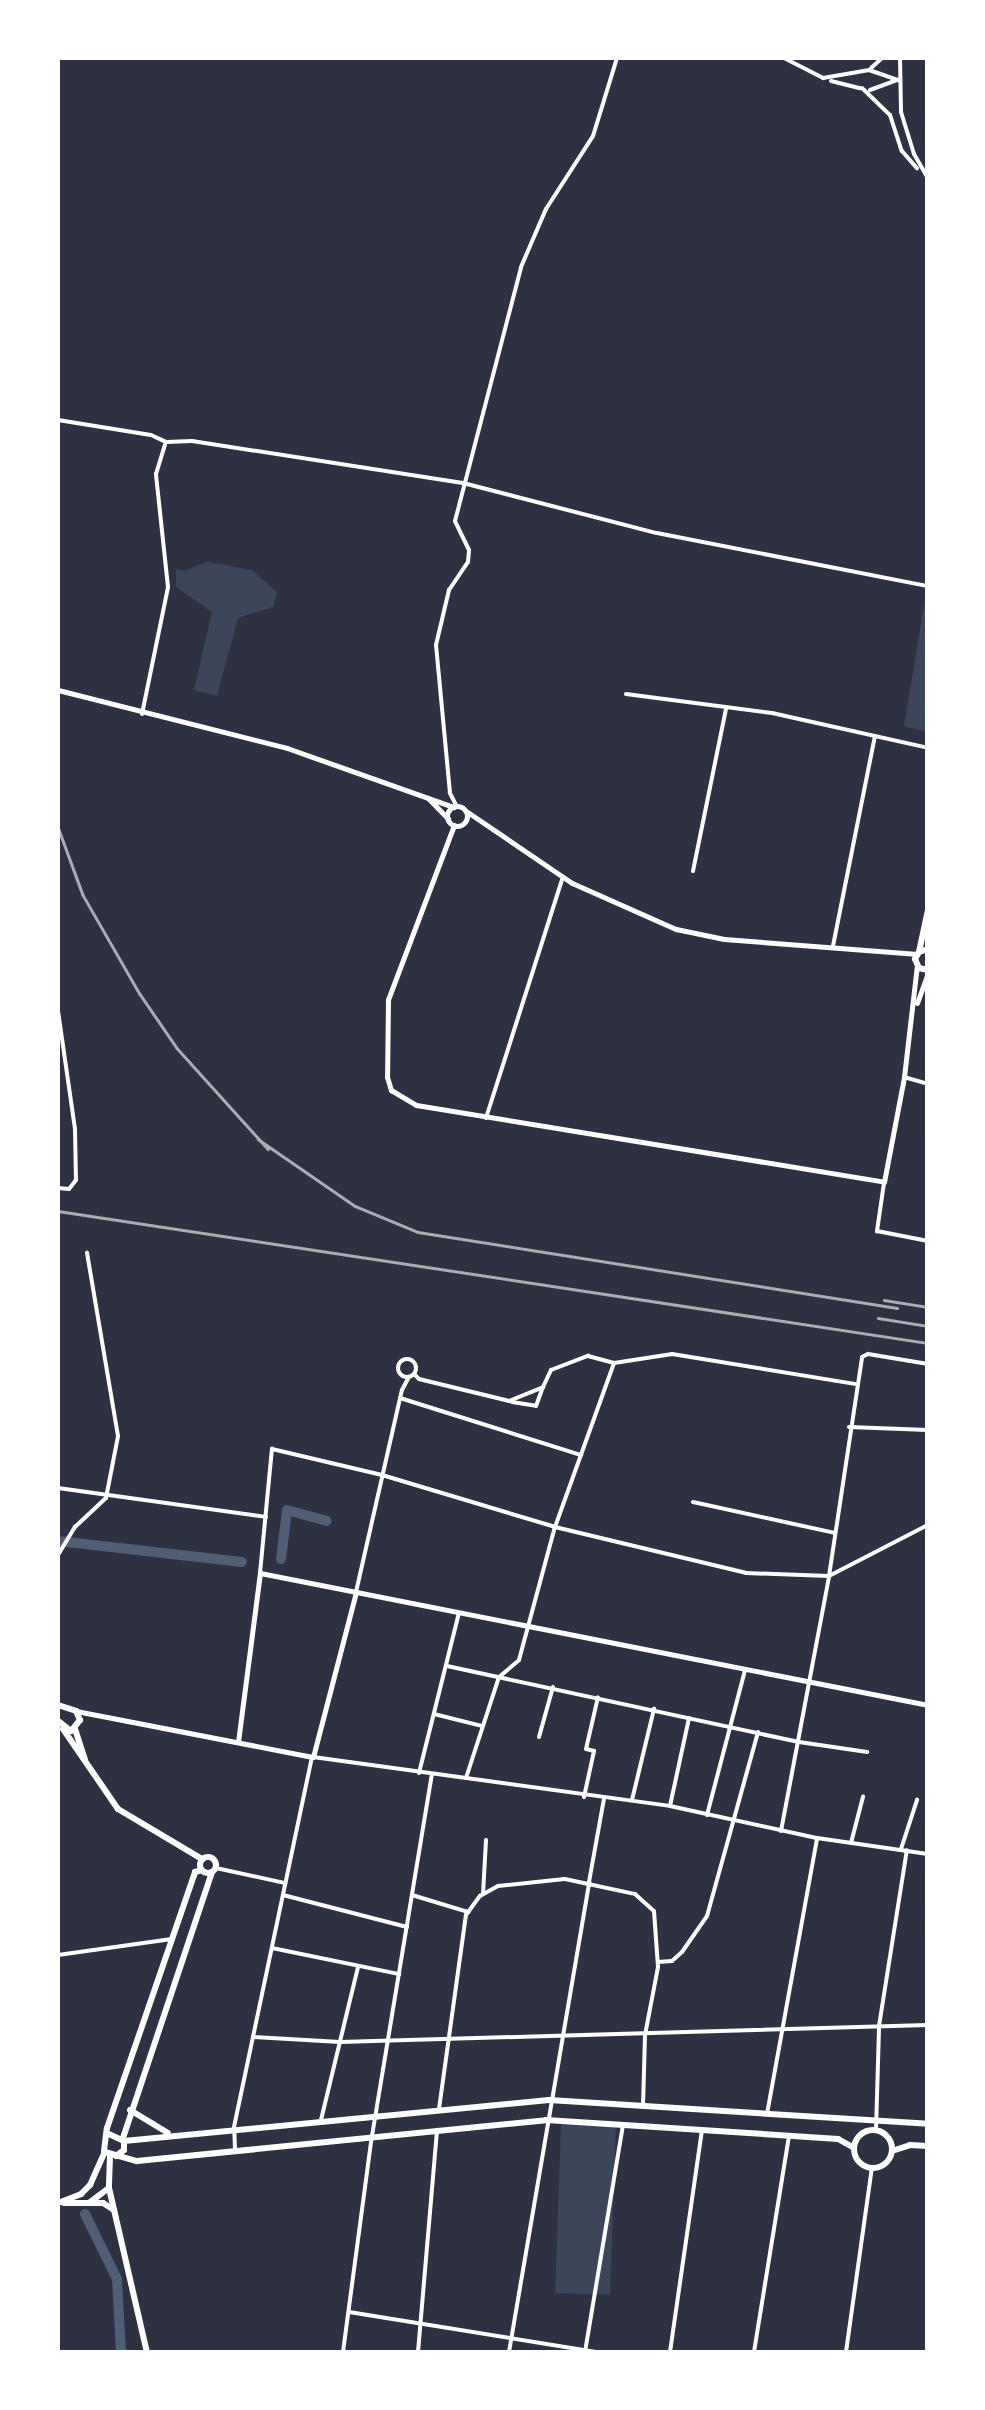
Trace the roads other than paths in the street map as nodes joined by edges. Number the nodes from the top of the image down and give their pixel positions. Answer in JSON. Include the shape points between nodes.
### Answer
{"nodes":[{"id":1,"x":617,"y":58,"type":"edge"},
{"id":2,"x":784,"y":58,"type":"edge"},
{"id":3,"x":882,"y":58,"type":"edge"},
{"id":4,"x":900,"y":58,"type":"edge"},
{"id":5,"x":869,"y":70,"type":"junction"},
{"id":6,"x":823,"y":78,"type":"junction"},
{"id":7,"x":898,"y":80,"type":"junction"},
{"id":8,"x":862,"y":88,"type":"junction"},
{"id":9,"x":921,"y":170,"type":"junction"},
{"id":10,"x":928,"y":178,"type":"edge"},
{"id":11,"x":58,"y":420,"type":"edge"},
{"id":12,"x":166,"y":442,"type":"junction"},
{"id":13,"x":464,"y":483,"type":"junction"},
{"id":14,"x":928,"y":586,"type":"edge"},
{"id":15,"x":58,"y":690,"type":"edge"},
{"id":16,"x":626,"y":694,"type":"dead end"},
{"id":17,"x":726,"y":709,"type":"junction"},
{"id":18,"x":142,"y":714,"type":"junction"},
{"id":19,"x":875,"y":736,"type":"junction"},
{"id":20,"x":928,"y":748,"type":"edge"},
{"id":21,"x":426,"y":796,"type":"junction"},
{"id":22,"x":456,"y":807,"type":"junction"},
{"id":23,"x":466,"y":812,"type":"junction"},
{"id":24,"x":448,"y":819,"type":"junction"},
{"id":25,"x":454,"y":826,"type":"junction"},
{"id":26,"x":694,"y":871,"type":"dead end"},
{"id":27,"x":563,"y":877,"type":"junction"},
{"id":28,"x":928,"y":910,"type":"edge"},
{"id":29,"x":925,"y":923,"type":"junction"},
{"id":30,"x":928,"y":937,"type":"edge"},
{"id":31,"x":833,"y":946,"type":"junction"},
{"id":32,"x":921,"y":952,"type":"edge"},
{"id":33,"x":917,"y":965,"type":"junction"},
{"id":34,"x":928,"y":971,"type":"edge"},
{"id":35,"x":58,"y":1011,"type":"edge"},
{"id":36,"x":912,"y":1021,"type":"junction"},
{"id":37,"x":904,"y":1077,"type":"junction"},
{"id":38,"x":928,"y":1084,"type":"edge"},
{"id":39,"x":486,"y":1118,"type":"junction"},
{"id":40,"x":884,"y":1182,"type":"junction"},
{"id":41,"x":58,"y":1188,"type":"edge"},
{"id":42,"x":928,"y":1241,"type":"edge"},
{"id":43,"x":86,"y":1253,"type":"dead end"},
{"id":44,"x":614,"y":1363,"type":"junction"},
{"id":45,"x":928,"y":1364,"type":"edge"},
{"id":46,"x":400,"y":1376,"type":"junction"},
{"id":47,"x":412,"y":1376,"type":"junction"},
{"id":48,"x":855,"y":1384,"type":"junction"},
{"id":49,"x":543,"y":1387,"type":"junction"},
{"id":50,"x":402,"y":1390,"type":"junction"},
{"id":51,"x":400,"y":1398,"type":"junction"},
{"id":52,"x":510,"y":1401,"type":"junction"},
{"id":53,"x":849,"y":1427,"type":"junction"},
{"id":54,"x":928,"y":1430,"type":"edge"},
{"id":55,"x":581,"y":1455,"type":"junction"},
{"id":56,"x":382,"y":1475,"type":"junction"},
{"id":57,"x":58,"y":1488,"type":"edge"},
{"id":58,"x":106,"y":1498,"type":"junction"},
{"id":59,"x":693,"y":1502,"type":"dead end"},
{"id":60,"x":268,"y":1517,"type":"junction"},
{"id":61,"x":928,"y":1525,"type":"edge"},
{"id":62,"x":555,"y":1527,"type":"junction"},
{"id":63,"x":835,"y":1533,"type":"junction"},
{"id":64,"x":58,"y":1555,"type":"edge"},
{"id":65,"x":260,"y":1573,"type":"junction"},
{"id":66,"x":830,"y":1576,"type":"junction"},
{"id":67,"x":356,"y":1592,"type":"junction"},
{"id":68,"x":459,"y":1612,"type":"junction"},
{"id":69,"x":530,"y":1625,"type":"junction"},
{"id":70,"x":447,"y":1666,"type":"junction"},
{"id":71,"x":745,"y":1670,"type":"junction"},
{"id":72,"x":499,"y":1678,"type":"junction"},
{"id":73,"x":811,"y":1683,"type":"junction"},
{"id":74,"x":553,"y":1688,"type":"junction"},
{"id":75,"x":598,"y":1697,"type":"junction"},
{"id":76,"x":58,"y":1705,"type":"edge"},
{"id":77,"x":928,"y":1706,"type":"edge"},
{"id":78,"x":654,"y":1709,"type":"junction"},
{"id":79,"x":72,"y":1710,"type":"junction"},
{"id":80,"x":434,"y":1714,"type":"junction"},
{"id":81,"x":690,"y":1716,"type":"junction"},
{"id":82,"x":59,"y":1723,"type":"edge"},
{"id":83,"x":728,"y":1724,"type":"junction"},
{"id":84,"x":482,"y":1726,"type":"junction"},
{"id":85,"x":75,"y":1729,"type":"junction"},
{"id":86,"x":758,"y":1732,"type":"junction"},
{"id":87,"x":538,"y":1737,"type":"dead end"},
{"id":88,"x":238,"y":1742,"type":"junction"},
{"id":89,"x":799,"y":1742,"type":"junction"},
{"id":90,"x":868,"y":1752,"type":"dead end"},
{"id":91,"x":313,"y":1757,"type":"junction"},
{"id":92,"x":85,"y":1760,"type":"junction"},
{"id":93,"x":419,"y":1773,"type":"junction"},
{"id":94,"x":432,"y":1775,"type":"junction"},
{"id":95,"x":466,"y":1778,"type":"junction"},
{"id":96,"x":584,"y":1797,"type":"junction"},
{"id":97,"x":863,"y":1797,"type":"dead end"},
{"id":98,"x":604,"y":1799,"type":"junction"},
{"id":99,"x":632,"y":1800,"type":"junction"},
{"id":100,"x":917,"y":1800,"type":"dead end"},
{"id":101,"x":670,"y":1806,"type":"junction"},
{"id":102,"x":707,"y":1815,"type":"junction"},
{"id":103,"x":731,"y":1821,"type":"junction"},
{"id":104,"x":780,"y":1831,"type":"junction"},
{"id":105,"x":816,"y":1838,"type":"junction"},
{"id":106,"x":486,"y":1840,"type":"dead end"},
{"id":107,"x":851,"y":1842,"type":"junction"},
{"id":108,"x":904,"y":1850,"type":"junction"},
{"id":109,"x":928,"y":1854,"type":"edge"},
{"id":110,"x":202,"y":1859,"type":"junction"},
{"id":111,"x":202,"y":1870,"type":"junction"},
{"id":112,"x":214,"y":1870,"type":"junction"},
{"id":113,"x":589,"y":1882,"type":"junction"},
{"id":114,"x":285,"y":1883,"type":"junction"},
{"id":115,"x":483,"y":1894,"type":"junction"},
{"id":116,"x":283,"y":1895,"type":"junction"},
{"id":117,"x":412,"y":1895,"type":"junction"},
{"id":118,"x":468,"y":1912,"type":"junction"},
{"id":119,"x":406,"y":1927,"type":"junction"},
{"id":120,"x":173,"y":1939,"type":"junction"},
{"id":121,"x":272,"y":1948,"type":"junction"},
{"id":122,"x":58,"y":1955,"type":"edge"},
{"id":123,"x":658,"y":1962,"type":"junction"},
{"id":124,"x":358,"y":1967,"type":"junction"},
{"id":125,"x":399,"y":1974,"type":"junction"},
{"id":126,"x":928,"y":2025,"type":"edge"},
{"id":127,"x":879,"y":2026,"type":"junction"},
{"id":128,"x":782,"y":2028,"type":"junction"},
{"id":129,"x":563,"y":2034,"type":"junction"},
{"id":130,"x":645,"y":2035,"type":"junction"},
{"id":131,"x":254,"y":2037,"type":"junction"},
{"id":132,"x":446,"y":2038,"type":"junction"},
{"id":133,"x":388,"y":2039,"type":"junction"},
{"id":134,"x":340,"y":2042,"type":"junction"},
{"id":135,"x":549,"y":2100,"type":"junction"},
{"id":136,"x":643,"y":2106,"type":"junction"},
{"id":137,"x":439,"y":2109,"type":"junction"},
{"id":138,"x":130,"y":2110,"type":"junction"},
{"id":139,"x":376,"y":2114,"type":"junction"},
{"id":140,"x":767,"y":2114,"type":"junction"},
{"id":141,"x":321,"y":2120,"type":"junction"},
{"id":142,"x":546,"y":2120,"type":"junction"},
{"id":143,"x":928,"y":2124,"type":"edge"},
{"id":144,"x":623,"y":2125,"type":"junction"},
{"id":145,"x":234,"y":2127,"type":"junction"},
{"id":146,"x":876,"y":2128,"type":"junction"},
{"id":147,"x":437,"y":2130,"type":"junction"},
{"id":148,"x":702,"y":2130,"type":"junction"},
{"id":149,"x":170,"y":2133,"type":"junction"},
{"id":150,"x":110,"y":2134,"type":"junction"},
{"id":151,"x":372,"y":2136,"type":"junction"},
{"id":152,"x":789,"y":2136,"type":"junction"},
{"id":153,"x":123,"y":2139,"type":"junction"},
{"id":154,"x":928,"y":2146,"type":"edge"},
{"id":155,"x":854,"y":2148,"type":"junction"},
{"id":156,"x":236,"y":2150,"type":"junction"},
{"id":157,"x":892,"y":2151,"type":"junction"},
{"id":158,"x":109,"y":2154,"type":"junction"},
{"id":159,"x":872,"y":2168,"type":"junction"},
{"id":160,"x":109,"y":2188,"type":"junction"},
{"id":161,"x":58,"y":2203,"type":"edge"},
{"id":162,"x":88,"y":2204,"type":"junction"},
{"id":163,"x":114,"y":2210,"type":"junction"},
{"id":164,"x":348,"y":2312,"type":"junction"},
{"id":165,"x":420,"y":2326,"type":"junction"},
{"id":166,"x":511,"y":2339,"type":"junction"},
{"id":167,"x":147,"y":2352,"type":"edge"},
{"id":168,"x":343,"y":2352,"type":"edge"},
{"id":169,"x":418,"y":2352,"type":"edge"},
{"id":170,"x":509,"y":2352,"type":"edge"},
{"id":171,"x":586,"y":2352,"type":"edge"},
{"id":172,"x":596,"y":2352,"type":"edge"},
{"id":173,"x":670,"y":2352,"type":"edge"},
{"id":174,"x":754,"y":2352,"type":"edge"},
{"id":175,"x":846,"y":2352,"type":"edge"}],
"edges":[{"from":1,"to":13,"type":"street","via":[[593,136],[546,209],[521,268]]},
{"from":2,"to":6,"type":"street"},
{"from":3,"to":5,"type":"street"},
{"from":4,"to":7,"type":"street"},
{"from":5,"to":6,"type":"street"},
{"from":5,"to":7,"type":"street"},
{"from":6,"to":8,"type":"street"},
{"from":7,"to":8,"type":"street"},
{"from":7,"to":9,"type":"street","via":[[904,126]]},
{"from":8,"to":9,"type":"street","via":[[890,115],[902,151]]},
{"from":9,"to":10,"type":"street"},
{"from":11,"to":12,"type":"street"},
{"from":12,"to":13,"type":"street"},
{"from":12,"to":18,"type":"street","via":[[156,474],[168,586]]},
{"from":13,"to":14,"type":"street","via":[[656,533]]},
{"from":13,"to":22,"type":"street","via":[[455,521],[468,562],[449,590],[436,645]]},
{"from":15,"to":18,"type":"street"},
{"from":16,"to":17,"type":"street"},
{"from":17,"to":19,"type":"street"},
{"from":17,"to":26,"type":"street"},
{"from":18,"to":21,"type":"street","via":[[286,748]]},
{"from":19,"to":20,"type":"street"},
{"from":19,"to":31,"type":"street"},
{"from":21,"to":22,"type":"street"},
{"from":21,"to":24,"type":"street"},
{"from":22,"to":23,"type":"street"},
{"from":22,"to":24,"type":"street"},
{"from":23,"to":25,"type":"street","via":[[465,822]]},
{"from":23,"to":27,"type":"street"},
{"from":24,"to":25,"type":"street"},
{"from":25,"to":39,"type":"street","via":[[388,1000],[386,1077],[403,1100]]},
{"from":27,"to":31,"type":"street","via":[[676,930]]},
{"from":27,"to":39,"type":"street"},
{"from":28,"to":29,"type":"main road"},
{"from":29,"to":30,"type":"main road"},
{"from":29,"to":32,"type":"main road"},
{"from":31,"to":32,"type":"street"},
{"from":32,"to":33,"type":"main road"},
{"from":33,"to":34,"type":"main road"},
{"from":33,"to":36,"type":"street"},
{"from":34,"to":36,"type":"street"},
{"from":35,"to":41,"type":"street","via":[[76,1180],[70,1190]]},
{"from":36,"to":37,"type":"street"},
{"from":37,"to":38,"type":"street"},
{"from":37,"to":40,"type":"street"},
{"from":39,"to":40,"type":"street"},
{"from":40,"to":42,"type":"street","via":[[877,1231]]},
{"from":43,"to":58,"type":"street","via":[[118,1436]]},
{"from":44,"to":48,"type":"street","via":[[672,1354]]},
{"from":44,"to":49,"type":"street","via":[[588,1356],[551,1370]]},
{"from":44,"to":55,"type":"street"},
{"from":45,"to":48,"type":"street","via":[[864,1354]]},
{"from":46,"to":47,"type":"street"},
{"from":46,"to":47,"type":"street","via":[[397,1366],[408,1358],[416,1368]]},
{"from":46,"to":50,"type":"street"},
{"from":47,"to":50,"type":"street"},
{"from":47,"to":52,"type":"street"},
{"from":48,"to":53,"type":"street"},
{"from":49,"to":52,"type":"street"},
{"from":49,"to":52,"type":"street","via":[[536,1406]]},
{"from":50,"to":51,"type":"street"},
{"from":51,"to":55,"type":"street"},
{"from":51,"to":56,"type":"street"},
{"from":53,"to":54,"type":"street"},
{"from":53,"to":63,"type":"street"},
{"from":55,"to":62,"type":"street"},
{"from":56,"to":60,"type":"street","via":[[272,1449]]},
{"from":56,"to":62,"type":"street"},
{"from":56,"to":67,"type":"street"},
{"from":57,"to":58,"type":"street"},
{"from":58,"to":60,"type":"street"},
{"from":58,"to":64,"type":"street"},
{"from":59,"to":63,"type":"street"},
{"from":60,"to":65,"type":"street"},
{"from":61,"to":66,"type":"street"},
{"from":62,"to":66,"type":"street","via":[[746,1573]]},
{"from":62,"to":69,"type":"street"},
{"from":63,"to":66,"type":"street"},
{"from":65,"to":67,"type":"street"},
{"from":65,"to":88,"type":"street"},
{"from":66,"to":73,"type":"street"},
{"from":67,"to":68,"type":"street"},
{"from":67,"to":91,"type":"street"},
{"from":68,"to":69,"type":"street"},
{"from":68,"to":70,"type":"street"},
{"from":69,"to":71,"type":"street"},
{"from":69,"to":72,"type":"street","via":[[519,1660]]},
{"from":70,"to":72,"type":"street"},
{"from":70,"to":80,"type":"street"},
{"from":71,"to":73,"type":"street"},
{"from":71,"to":83,"type":"street"},
{"from":72,"to":74,"type":"street"},
{"from":72,"to":84,"type":"street"},
{"from":73,"to":77,"type":"street"},
{"from":73,"to":89,"type":"street"},
{"from":74,"to":75,"type":"street"},
{"from":74,"to":87,"type":"street"},
{"from":75,"to":78,"type":"street"},
{"from":75,"to":96,"type":"street"},
{"from":76,"to":79,"type":"main road"},
{"from":78,"to":81,"type":"street"},
{"from":78,"to":99,"type":"street"},
{"from":79,"to":82,"type":"main road"},
{"from":79,"to":85,"type":"main road","via":[[80,1720]]},
{"from":79,"to":88,"type":"street"},
{"from":80,"to":84,"type":"street"},
{"from":80,"to":93,"type":"street"},
{"from":81,"to":83,"type":"street"},
{"from":81,"to":101,"type":"street"},
{"from":82,"to":85,"type":"main road"},
{"from":82,"to":92,"type":"main road"},
{"from":83,"to":86,"type":"street"},
{"from":83,"to":102,"type":"street"},
{"from":84,"to":95,"type":"street"},
{"from":85,"to":92,"type":"main road"},
{"from":86,"to":89,"type":"street"},
{"from":86,"to":103,"type":"street"},
{"from":88,"to":91,"type":"street"},
{"from":89,"to":90,"type":"street"},
{"from":89,"to":104,"type":"street"},
{"from":91,"to":93,"type":"street"},
{"from":91,"to":114,"type":"street"},
{"from":92,"to":110,"type":"main road","via":[[118,1809]]},
{"from":93,"to":94,"type":"street"},
{"from":94,"to":95,"type":"street"},
{"from":94,"to":117,"type":"street"},
{"from":95,"to":96,"type":"street"},
{"from":96,"to":98,"type":"street"},
{"from":97,"to":107,"type":"street"},
{"from":98,"to":99,"type":"street"},
{"from":98,"to":113,"type":"street"},
{"from":99,"to":101,"type":"street"},
{"from":100,"to":108,"type":"street"},
{"from":101,"to":102,"type":"street"},
{"from":102,"to":103,"type":"street"},
{"from":103,"to":104,"type":"street"},
{"from":103,"to":123,"type":"street","via":[[706,1916],[682,1952]]},
{"from":104,"to":105,"type":"street"},
{"from":105,"to":107,"type":"street"},
{"from":105,"to":128,"type":"street"},
{"from":106,"to":115,"type":"street"},
{"from":107,"to":108,"type":"street"},
{"from":108,"to":109,"type":"street"},
{"from":108,"to":127,"type":"street"},
{"from":110,"to":111,"type":"main road"},
{"from":110,"to":112,"type":"main road","via":[[212,1857]]},
{"from":111,"to":112,"type":"main road"},
{"from":111,"to":120,"type":"main road","via":[[195,1872]]},
{"from":112,"to":114,"type":"street"},
{"from":112,"to":138,"type":"main road"},
{"from":113,"to":115,"type":"street","via":[[520,1883]]},
{"from":113,"to":123,"type":"street","via":[[650,1904]]},
{"from":113,"to":129,"type":"street"},
{"from":114,"to":116,"type":"street"},
{"from":115,"to":118,"type":"street"},
{"from":116,"to":119,"type":"street"},
{"from":116,"to":121,"type":"street"},
{"from":117,"to":118,"type":"street"},
{"from":117,"to":119,"type":"street"},
{"from":118,"to":132,"type":"street"},
{"from":119,"to":125,"type":"street"},
{"from":120,"to":122,"type":"street"},
{"from":120,"to":150,"type":"main road"},
{"from":121,"to":124,"type":"street"},
{"from":121,"to":131,"type":"street"},
{"from":123,"to":130,"type":"street"},
{"from":124,"to":125,"type":"street"},
{"from":124,"to":134,"type":"street"},
{"from":125,"to":133,"type":"street"},
{"from":126,"to":127,"type":"street"},
{"from":127,"to":128,"type":"street"},
{"from":127,"to":146,"type":"street"},
{"from":128,"to":130,"type":"street"},
{"from":128,"to":140,"type":"street"},
{"from":129,"to":130,"type":"street"},
{"from":129,"to":132,"type":"street"},
{"from":129,"to":135,"type":"street"},
{"from":130,"to":136,"type":"street"},
{"from":131,"to":134,"type":"street"},
{"from":131,"to":145,"type":"street"},
{"from":132,"to":133,"type":"street"},
{"from":132,"to":137,"type":"street"},
{"from":133,"to":134,"type":"street"},
{"from":133,"to":139,"type":"street"},
{"from":134,"to":141,"type":"street"},
{"from":135,"to":136,"type":"main road"},
{"from":135,"to":137,"type":"main road"},
{"from":135,"to":142,"type":"street"},
{"from":136,"to":140,"type":"main road"},
{"from":137,"to":139,"type":"main road"},
{"from":138,"to":149,"type":"main road"},
{"from":138,"to":153,"type":"main road"},
{"from":139,"to":141,"type":"main road"},
{"from":139,"to":151,"type":"street"},
{"from":140,"to":146,"type":"main road","via":[[856,2120]]},
{"from":141,"to":145,"type":"main road"},
{"from":142,"to":144,"type":"main road"},
{"from":142,"to":147,"type":"main road"},
{"from":142,"to":166,"type":"street"},
{"from":143,"to":146,"type":"main road"},
{"from":144,"to":148,"type":"main road"},
{"from":144,"to":171,"type":"street"},
{"from":145,"to":149,"type":"main road"},
{"from":145,"to":156,"type":"street"},
{"from":146,"to":155,"type":"main road","via":[[859,2135]]},
{"from":146,"to":157,"type":"main road"},
{"from":147,"to":151,"type":"main road"},
{"from":147,"to":165,"type":"street"},
{"from":148,"to":152,"type":"main road"},
{"from":148,"to":173,"type":"street"},
{"from":149,"to":153,"type":"main road"},
{"from":150,"to":153,"type":"main road"},
{"from":150,"to":158,"type":"main road","via":[[102,2142]]},
{"from":151,"to":156,"type":"main road"},
{"from":151,"to":164,"type":"street"},
{"from":152,"to":155,"type":"main road"},
{"from":152,"to":174,"type":"street"},
{"from":153,"to":158,"type":"main road","via":[[124,2150]]},
{"from":154,"to":157,"type":"main road"},
{"from":155,"to":159,"type":"main road","via":[[861,2164]]},
{"from":156,"to":158,"type":"main road","via":[[138,2161]]},
{"from":157,"to":159,"type":"main road","via":[[888,2162]]},
{"from":158,"to":160,"type":"main road"},
{"from":158,"to":161,"type":"main road","via":[[81,2194]]},
{"from":159,"to":175,"type":"street"},
{"from":160,"to":162,"type":"main road"},
{"from":160,"to":163,"type":"main road"},
{"from":161,"to":162,"type":"main road"},
{"from":162,"to":163,"type":"main road"},
{"from":163,"to":167,"type":"main road"},
{"from":164,"to":165,"type":"street"},
{"from":164,"to":168,"type":"street"},
{"from":165,"to":166,"type":"street"},
{"from":165,"to":169,"type":"street"},
{"from":166,"to":170,"type":"street"},
{"from":166,"to":171,"type":"street"},
{"from":171,"to":172,"type":"street"}]}
